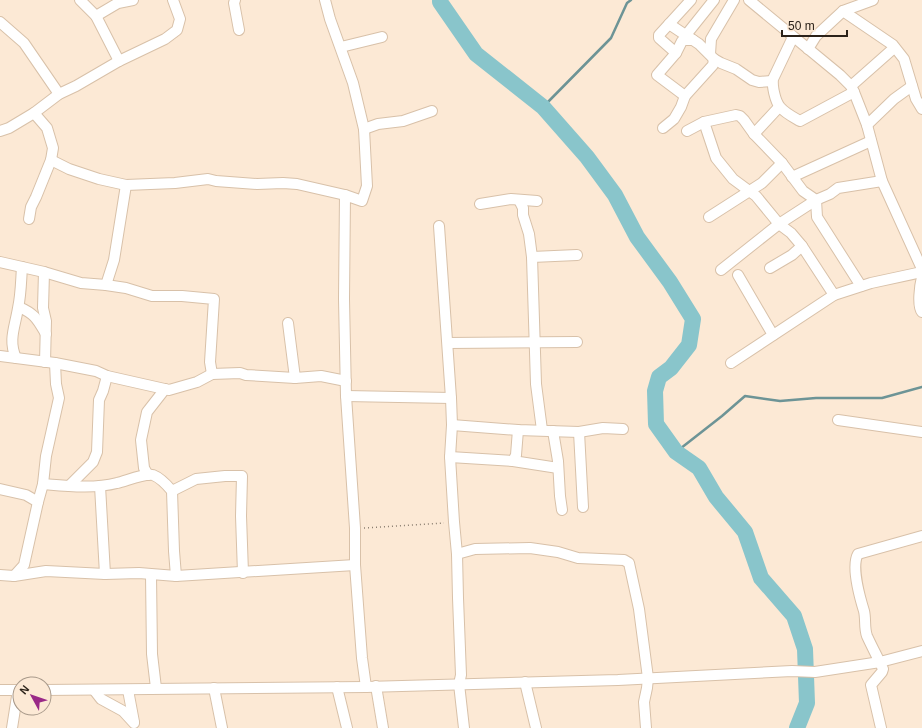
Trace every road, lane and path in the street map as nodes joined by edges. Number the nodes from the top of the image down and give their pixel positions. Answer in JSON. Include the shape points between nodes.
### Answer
{"nodes":[{"id":1,"x":80,"y":0,"type":"edge"},
{"id":2,"x":133,"y":0,"type":"edge"},
{"id":3,"x":173,"y":0,"type":"edge"},
{"id":4,"x":235,"y":0,"type":"edge"},
{"id":5,"x":325,"y":0,"type":"edge"},
{"id":6,"x":691,"y":0,"type":"edge"},
{"id":7,"x":696,"y":0,"type":"edge"},
{"id":8,"x":714,"y":0,"type":"edge"},
{"id":9,"x":734,"y":0,"type":"edge"},
{"id":10,"x":749,"y":0,"type":"edge"},
{"id":11,"x":873,"y":0,"type":"edge"},
{"id":12,"x":705,"y":10,"type":"junction"},
{"id":13,"x":843,"y":11,"type":"junction"},
{"id":14,"x":96,"y":16,"type":"junction"},
{"id":15,"x":0,"y":22,"type":"edge"},
{"id":16,"x":669,"y":24,"type":"junction"},
{"id":17,"x":239,"y":30,"type":"dead end"},
{"id":18,"x":382,"y":37,"type":"dead end"},
{"id":19,"x":793,"y":37,"type":"junction"},
{"id":20,"x":689,"y":38,"type":"junction"},
{"id":21,"x":341,"y":47,"type":"junction"},
{"id":22,"x":894,"y":48,"type":"junction"},
{"id":23,"x":808,"y":49,"type":"junction"},
{"id":24,"x":676,"y":53,"type":"junction"},
{"id":25,"x":714,"y":60,"type":"junction"},
{"id":26,"x":119,"y":61,"type":"junction"},
{"id":27,"x":772,"y":81,"type":"junction"},
{"id":28,"x":912,"y":86,"type":"junction"},
{"id":29,"x":852,"y":89,"type":"junction"},
{"id":30,"x":59,"y":94,"type":"junction"},
{"id":31,"x":685,"y":96,"type":"junction"},
{"id":32,"x":780,"y":107,"type":"junction"},
{"id":33,"x":922,"y":109,"type":"edge"},
{"id":34,"x":432,"y":111,"type":"dead end"},
{"id":35,"x":34,"y":113,"type":"junction"},
{"id":36,"x":704,"y":122,"type":"junction"},
{"id":37,"x":867,"y":125,"type":"junction"},
{"id":38,"x":364,"y":128,"type":"junction"},
{"id":39,"x":663,"y":128,"type":"dead end"},
{"id":40,"x":687,"y":131,"type":"dead end"},
{"id":41,"x":0,"y":132,"type":"edge"},
{"id":42,"x":754,"y":134,"type":"junction"},
{"id":43,"x":871,"y":140,"type":"junction"},
{"id":44,"x":51,"y":160,"type":"junction"},
{"id":45,"x":782,"y":163,"type":"junction"},
{"id":46,"x":792,"y":177,"type":"junction"},
{"id":47,"x":882,"y":181,"type":"junction"},
{"id":48,"x":126,"y":185,"type":"junction"},
{"id":49,"x":749,"y":191,"type":"junction"},
{"id":50,"x":345,"y":195,"type":"junction"},
{"id":51,"x":519,"y":200,"type":"junction"},
{"id":52,"x":816,"y":200,"type":"junction"},
{"id":53,"x":537,"y":201,"type":"dead end"},
{"id":54,"x":480,"y":204,"type":"dead end"},
{"id":55,"x":709,"y":217,"type":"dead end"},
{"id":56,"x":29,"y":219,"type":"dead end"},
{"id":57,"x":778,"y":224,"type":"junction"},
{"id":58,"x":439,"y":226,"type":"dead end"},
{"id":59,"x":802,"y":246,"type":"junction"},
{"id":60,"x":577,"y":255,"type":"dead end"},
{"id":61,"x":532,"y":257,"type":"junction"},
{"id":62,"x":0,"y":262,"type":"edge"},
{"id":63,"x":22,"y":267,"type":"junction"},
{"id":64,"x":770,"y":268,"type":"dead end"},
{"id":65,"x":721,"y":270,"type":"dead end"},
{"id":66,"x":922,"y":271,"type":"edge"},
{"id":67,"x":44,"y":272,"type":"junction"},
{"id":68,"x":738,"y":275,"type":"dead end"},
{"id":69,"x":922,"y":277,"type":"edge"},
{"id":70,"x":106,"y":285,"type":"junction"},
{"id":71,"x":861,"y":286,"type":"junction"},
{"id":72,"x":834,"y":295,"type":"junction"},
{"id":73,"x":19,"y":308,"type":"junction"},
{"id":74,"x":922,"y":312,"type":"edge"},
{"id":75,"x":288,"y":323,"type":"dead end"},
{"id":76,"x":46,"y":334,"type":"junction"},
{"id":77,"x":773,"y":335,"type":"junction"},
{"id":78,"x":535,"y":341,"type":"junction"},
{"id":79,"x":577,"y":342,"type":"dead end"},
{"id":80,"x":448,"y":343,"type":"junction"},
{"id":81,"x":0,"y":356,"type":"edge"},
{"id":82,"x":16,"y":358,"type":"junction"},
{"id":83,"x":50,"y":362,"type":"junction"},
{"id":84,"x":731,"y":363,"type":"dead end"},
{"id":85,"x":212,"y":374,"type":"junction"},
{"id":86,"x":107,"y":376,"type":"junction"},
{"id":87,"x":295,"y":378,"type":"junction"},
{"id":88,"x":346,"y":381,"type":"junction"},
{"id":89,"x":165,"y":389,"type":"junction"},
{"id":90,"x":346,"y":396,"type":"junction"},
{"id":91,"x":451,"y":398,"type":"junction"},
{"id":92,"x":838,"y":420,"type":"dead end"},
{"id":93,"x":452,"y":425,"type":"junction"},
{"id":94,"x":623,"y":429,"type":"dead end"},
{"id":95,"x":518,"y":430,"type":"junction"},
{"id":96,"x":542,"y":430,"type":"junction"},
{"id":97,"x":553,"y":431,"type":"junction"},
{"id":98,"x":579,"y":432,"type":"junction"},
{"id":99,"x":922,"y":432,"type":"edge"},
{"id":100,"x":450,"y":456,"type":"junction"},
{"id":101,"x":513,"y":461,"type":"junction"},
{"id":102,"x":558,"y":468,"type":"junction"},
{"id":103,"x":148,"y":475,"type":"junction"},
{"id":104,"x":43,"y":484,"type":"junction"},
{"id":105,"x":69,"y":486,"type":"junction"},
{"id":106,"x":100,"y":486,"type":"junction"},
{"id":107,"x":0,"y":489,"type":"edge"},
{"id":108,"x":172,"y":491,"type":"junction"},
{"id":109,"x":38,"y":502,"type":"junction"},
{"id":110,"x":583,"y":507,"type":"dead end"},
{"id":111,"x":562,"y":510,"type":"dead end"},
{"id":112,"x":454,"y":522,"type":"junction"},
{"id":113,"x":355,"y":528,"type":"junction"},
{"id":114,"x":922,"y":536,"type":"edge"},
{"id":115,"x":457,"y":554,"type":"junction"},
{"id":116,"x":355,"y":565,"type":"junction"},
{"id":117,"x":243,"y":573,"type":"junction"},
{"id":118,"x":105,"y":574,"type":"junction"},
{"id":119,"x":0,"y":575,"type":"edge"},
{"id":120,"x":151,"y":575,"type":"junction"},
{"id":121,"x":14,"y":576,"type":"junction"},
{"id":122,"x":176,"y":576,"type":"junction"},
{"id":123,"x":922,"y":651,"type":"edge"},
{"id":124,"x":880,"y":662,"type":"junction"},
{"id":125,"x":648,"y":678,"type":"junction"},
{"id":126,"x":525,"y":682,"type":"junction"},
{"id":127,"x":459,"y":684,"type":"junction"},
{"id":128,"x":376,"y":686,"type":"junction"},
{"id":129,"x":337,"y":687,"type":"junction"},
{"id":130,"x":366,"y":687,"type":"junction"},
{"id":131,"x":156,"y":688,"type":"junction"},
{"id":132,"x":214,"y":688,"type":"junction"},
{"id":133,"x":0,"y":690,"type":"edge"},
{"id":134,"x":12,"y":690,"type":"edge"},
{"id":135,"x":52,"y":690,"type":"edge"},
{"id":136,"x":94,"y":690,"type":"junction"},
{"id":137,"x":128,"y":690,"type":"junction"},
{"id":138,"x":14,"y":716,"type":"edge"},
{"id":139,"x":134,"y":725,"type":"edge"},
{"id":140,"x":12,"y":728,"type":"edge"},
{"id":141,"x":222,"y":728,"type":"edge"},
{"id":142,"x":347,"y":728,"type":"edge"},
{"id":143,"x":383,"y":728,"type":"edge"},
{"id":144,"x":464,"y":728,"type":"edge"},
{"id":145,"x":536,"y":728,"type":"edge"},
{"id":146,"x":646,"y":728,"type":"edge"},
{"id":147,"x":881,"y":728,"type":"edge"}],
"edges":[{"from":1,"to":14,"type":"street"},
{"from":2,"to":14,"type":"street","via":[[118,3]]},
{"from":3,"to":26,"type":"street","via":[[180,19],[177,30],[165,39]]},
{"from":4,"to":17,"type":"street"},
{"from":5,"to":21,"type":"street"},
{"from":6,"to":16,"type":"street"},
{"from":7,"to":12,"type":"street"},
{"from":8,"to":12,"type":"street"},
{"from":9,"to":25,"type":"street","via":[[711,39]]},
{"from":10,"to":19,"type":"street"},
{"from":11,"to":13,"type":"street"},
{"from":12,"to":20,"type":"street"},
{"from":13,"to":22,"type":"street","via":[[889,41]]},
{"from":13,"to":23,"type":"street","via":[[816,36]]},
{"from":14,"to":26,"type":"street"},
{"from":15,"to":30,"type":"street","via":[[24,43]]},
{"from":16,"to":20,"type":"street"},
{"from":16,"to":24,"type":"street","via":[[659,38]]},
{"from":18,"to":21,"type":"street"},
{"from":19,"to":23,"type":"street"},
{"from":19,"to":27,"type":"street"},
{"from":20,"to":24,"type":"street","via":[[683,40]]},
{"from":20,"to":25,"type":"street"},
{"from":21,"to":38,"type":"street"},
{"from":22,"to":28,"type":"street","via":[[904,59]]},
{"from":22,"to":29,"type":"street"},
{"from":23,"to":29,"type":"street","via":[[840,75]]},
{"from":24,"to":31,"type":"street","via":[[658,75]]},
{"from":25,"to":27,"type":"street","via":[[736,69],[752,80]]},
{"from":25,"to":31,"type":"street"},
{"from":26,"to":30,"type":"street"},
{"from":27,"to":32,"type":"street"},
{"from":28,"to":33,"type":"street"},
{"from":28,"to":37,"type":"street"},
{"from":29,"to":32,"type":"street","via":[[800,120]]},
{"from":29,"to":37,"type":"street"},
{"from":30,"to":35,"type":"street"},
{"from":31,"to":39,"type":"street","via":[[674,119]]},
{"from":32,"to":42,"type":"street"},
{"from":34,"to":38,"type":"street","via":[[403,121]]},
{"from":35,"to":41,"type":"street"},
{"from":35,"to":44,"type":"street","via":[[46,128],[53,148]]},
{"from":36,"to":40,"type":"street"},
{"from":36,"to":42,"type":"street","via":[[740,116]]},
{"from":36,"to":49,"type":"street","via":[[716,158],[733,179]]},
{"from":37,"to":43,"type":"street"},
{"from":38,"to":50,"type":"street","via":[[367,186],[362,201]]},
{"from":42,"to":45,"type":"street"},
{"from":43,"to":46,"type":"street"},
{"from":43,"to":47,"type":"street"},
{"from":44,"to":48,"type":"street","via":[[69,169]]},
{"from":44,"to":56,"type":"street","via":[[31,207]]},
{"from":45,"to":46,"type":"street"},
{"from":45,"to":49,"type":"street","via":[[762,183]]},
{"from":46,"to":52,"type":"street","via":[[803,191]]},
{"from":47,"to":52,"type":"street","via":[[838,188]]},
{"from":47,"to":66,"type":"street"},
{"from":48,"to":50,"type":"street","via":[[208,179],[257,184],[297,184]]},
{"from":48,"to":70,"type":"street","via":[[114,260]]},
{"from":49,"to":55,"type":"street"},
{"from":49,"to":57,"type":"street"},
{"from":50,"to":88,"type":"street"},
{"from":51,"to":53,"type":"street"},
{"from":51,"to":54,"type":"street"},
{"from":51,"to":61,"type":"street","via":[[529,234]]},
{"from":52,"to":57,"type":"street"},
{"from":52,"to":71,"type":"street","via":[[818,217]]},
{"from":57,"to":59,"type":"street","via":[[792,233]]},
{"from":57,"to":65,"type":"street"},
{"from":58,"to":80,"type":"street"},
{"from":59,"to":64,"type":"street"},
{"from":59,"to":72,"type":"street"},
{"from":60,"to":61,"type":"street"},
{"from":61,"to":78,"type":"street"},
{"from":62,"to":63,"type":"street"},
{"from":63,"to":67,"type":"street"},
{"from":63,"to":73,"type":"street"},
{"from":66,"to":71,"type":"street"},
{"from":67,"to":70,"type":"street","via":[[81,283]]},
{"from":67,"to":76,"type":"street","via":[[43,308]]},
{"from":68,"to":77,"type":"street"},
{"from":69,"to":74,"type":"street"},
{"from":70,"to":85,"type":"street","via":[[152,296],[214,299],[210,362]]},
{"from":71,"to":72,"type":"street"},
{"from":72,"to":77,"type":"street"},
{"from":73,"to":76,"type":"street","via":[[35,316]]},
{"from":73,"to":82,"type":"street","via":[[12,339],[12,350]]},
{"from":75,"to":87,"type":"street"},
{"from":76,"to":83,"type":"street"},
{"from":77,"to":84,"type":"street"},
{"from":78,"to":79,"type":"street"},
{"from":78,"to":80,"type":"street"},
{"from":78,"to":96,"type":"street","via":[[536,384]]},
{"from":80,"to":91,"type":"street"},
{"from":81,"to":82,"type":"street"},
{"from":82,"to":83,"type":"street"},
{"from":83,"to":86,"type":"street","via":[[96,371]]},
{"from":83,"to":104,"type":"street","via":[[59,398],[46,456]]},
{"from":85,"to":87,"type":"street","via":[[240,373]]},
{"from":85,"to":89,"type":"street","via":[[197,382]]},
{"from":86,"to":89,"type":"street"},
{"from":86,"to":105,"type":"street","via":[[99,400],[97,452],[93,462]]},
{"from":87,"to":88,"type":"street","via":[[321,376]]},
{"from":88,"to":90,"type":"street"},
{"from":89,"to":103,"type":"street","via":[[147,412],[141,440],[144,468]]},
{"from":90,"to":91,"type":"street"},
{"from":90,"to":113,"type":"street"},
{"from":91,"to":93,"type":"street"},
{"from":92,"to":99,"type":"street"},
{"from":93,"to":95,"type":"street"},
{"from":93,"to":100,"type":"street"},
{"from":94,"to":98,"type":"street","via":[[603,428]]},
{"from":95,"to":96,"type":"street"},
{"from":95,"to":101,"type":"street","via":[[516,455]]},
{"from":96,"to":97,"type":"street"},
{"from":97,"to":98,"type":"street"},
{"from":97,"to":102,"type":"street"},
{"from":98,"to":110,"type":"street"},
{"from":100,"to":101,"type":"street"},
{"from":100,"to":112,"type":"street"},
{"from":101,"to":102,"type":"street"},
{"from":102,"to":111,"type":"street"},
{"from":103,"to":106,"type":"street"},
{"from":103,"to":108,"type":"street","via":[[153,475],[166,483]]},
{"from":104,"to":105,"type":"street"},
{"from":104,"to":109,"type":"street"},
{"from":105,"to":106,"type":"street"},
{"from":106,"to":118,"type":"street"},
{"from":107,"to":109,"type":"street","via":[[26,495]]},
{"from":108,"to":117,"type":"street","via":[[196,479],[242,476]]},
{"from":108,"to":122,"type":"street"},
{"from":109,"to":121,"type":"street","via":[[24,565]]},
{"from":112,"to":113,"type":"path"},
{"from":112,"to":115,"type":"street"},
{"from":113,"to":116,"type":"street"},
{"from":114,"to":124,"type":"street","via":[[858,554],[855,558],[866,634]]},
{"from":115,"to":125,"type":"street","via":[[475,549],[530,548],[578,558],[624,560],[629,563],[639,609]]},
{"from":115,"to":127,"type":"street","via":[[461,675]]},
{"from":116,"to":117,"type":"street"},
{"from":116,"to":130,"type":"street"},
{"from":117,"to":122,"type":"street"},
{"from":118,"to":120,"type":"street","via":[[139,572]]},
{"from":118,"to":121,"type":"street","via":[[46,571]]},
{"from":119,"to":121,"type":"street"},
{"from":120,"to":122,"type":"street"},
{"from":120,"to":131,"type":"street","via":[[152,654]]},
{"from":123,"to":124,"type":"street"},
{"from":124,"to":125,"type":"street","via":[[815,672]]},
{"from":124,"to":147,"type":"street","via":[[882,672],[871,685]]},
{"from":125,"to":126,"type":"street"},
{"from":125,"to":146,"type":"street","via":[[644,702]]},
{"from":126,"to":127,"type":"street"},
{"from":126,"to":145,"type":"street"},
{"from":127,"to":128,"type":"street"},
{"from":127,"to":144,"type":"street"},
{"from":128,"to":130,"type":"street"},
{"from":128,"to":143,"type":"street"},
{"from":129,"to":130,"type":"street"},
{"from":129,"to":132,"type":"street"},
{"from":129,"to":142,"type":"street"},
{"from":131,"to":132,"type":"street"},
{"from":131,"to":137,"type":"street"},
{"from":132,"to":141,"type":"street"},
{"from":133,"to":134,"type":"street"},
{"from":135,"to":136,"type":"street"},
{"from":136,"to":137,"type":"street"},
{"from":136,"to":139,"type":"street","via":[[101,699],[123,711]]},
{"from":137,"to":139,"type":"street"},
{"from":138,"to":140,"type":"street"}]}
